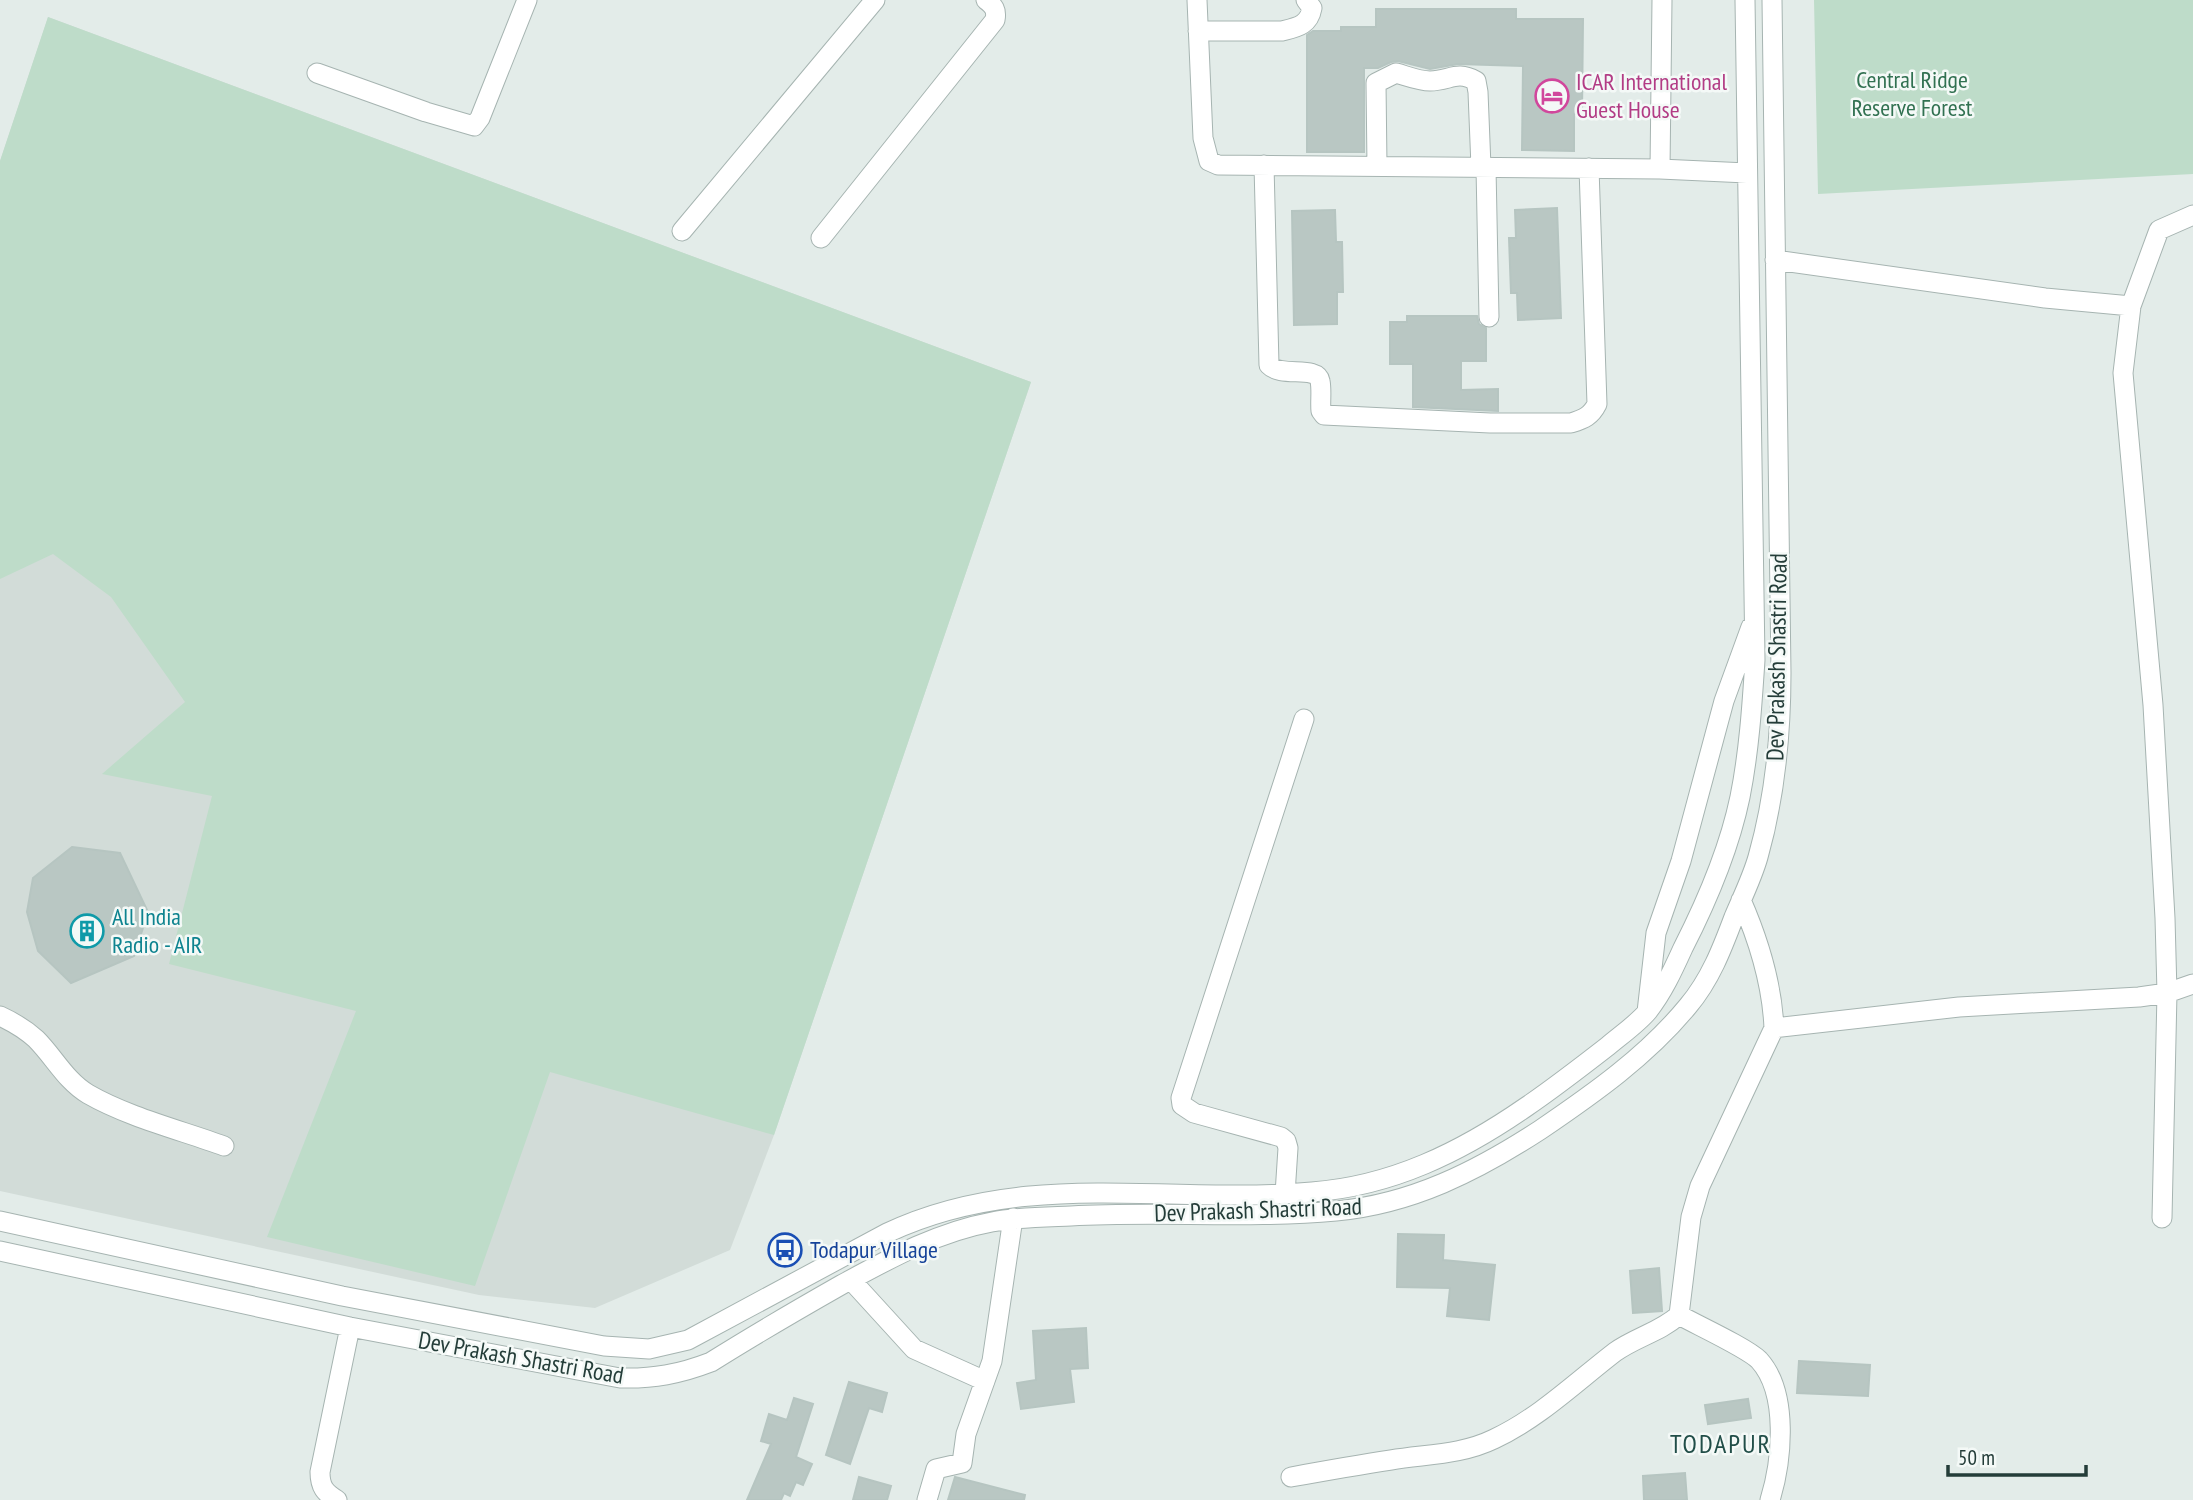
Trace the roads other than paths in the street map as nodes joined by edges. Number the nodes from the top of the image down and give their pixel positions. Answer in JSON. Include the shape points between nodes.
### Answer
{"nodes":[{"id":1,"x":527,"y":0,"type":"edge"},
{"id":2,"x":875,"y":0,"type":"edge"},
{"id":3,"x":986,"y":0,"type":"edge"},
{"id":4,"x":1196,"y":0,"type":"edge"},
{"id":5,"x":1306,"y":0,"type":"edge"},
{"id":6,"x":1662,"y":0,"type":"edge"},
{"id":7,"x":1745,"y":0,"type":"edge"},
{"id":8,"x":1772,"y":0,"type":"edge"},
{"id":9,"x":1198,"y":31,"type":"junction"},
{"id":10,"x":317,"y":73,"type":"dead end"},
{"id":11,"x":1264,"y":165,"type":"junction"},
{"id":12,"x":1377,"y":166,"type":"junction"},
{"id":13,"x":1483,"y":167,"type":"junction"},
{"id":14,"x":1589,"y":169,"type":"junction"},
{"id":15,"x":1660,"y":169,"type":"junction"},
{"id":16,"x":1747,"y":173,"type":"junction"},
{"id":17,"x":2193,"y":215,"type":"edge"},
{"id":18,"x":682,"y":231,"type":"dead end"},
{"id":19,"x":821,"y":238,"type":"dead end"},
{"id":20,"x":1775,"y":260,"type":"junction"},
{"id":21,"x":2131,"y":306,"type":"junction"},
{"id":22,"x":1489,"y":317,"type":"dead end"},
{"id":23,"x":1754,"y":620,"type":"junction"},
{"id":24,"x":1304,"y":719,"type":"dead end"},
{"id":25,"x":1716,"y":874,"type":"junction"},
{"id":26,"x":1744,"y":894,"type":"junction"},
{"id":27,"x":2193,"y":984,"type":"edge"},
{"id":28,"x":2167,"y":993,"type":"junction"},
{"id":29,"x":1647,"y":1012,"type":"junction"},
{"id":30,"x":0,"y":1016,"type":"edge"},
{"id":31,"x":1774,"y":1028,"type":"junction"},
{"id":32,"x":224,"y":1146,"type":"dead end"},
{"id":33,"x":1285,"y":1194,"type":"junction"},
{"id":34,"x":1013,"y":1218,"type":"junction"},
{"id":35,"x":2162,"y":1219,"type":"dead end"},
{"id":36,"x":0,"y":1222,"type":"edge"},
{"id":37,"x":0,"y":1251,"type":"edge"},
{"id":38,"x":850,"y":1280,"type":"junction"},
{"id":39,"x":342,"y":1296,"type":"junction"},
{"id":40,"x":1679,"y":1315,"type":"junction"},
{"id":41,"x":343,"y":1325,"type":"junction"},
{"id":42,"x":985,"y":1381,"type":"junction"},
{"id":43,"x":1291,"y":1477,"type":"dead end"},
{"id":44,"x":337,"y":1500,"type":"edge"},
{"id":45,"x":927,"y":1500,"type":"edge"},
{"id":46,"x":1770,"y":1500,"type":"edge"}],
"edges":[{"from":1,"to":10,"type":"street","via":[[474,126]]},
{"from":2,"to":18,"type":"street"},
{"from":3,"to":19,"type":"street","via":[[996,12],[995,20]]},
{"from":4,"to":9,"type":"street"},
{"from":5,"to":9,"type":"street","via":[[1312,8],[1310,19],[1293,28]]},
{"from":6,"to":15,"type":"street"},
{"from":7,"to":16,"type":"street","name":"Dev Prakash Shastri Road"},
{"from":8,"to":20,"type":"street","name":"Dev Prakash Shastri Road"},
{"from":9,"to":11,"type":"street","via":[[1203,138],[1209,161]]},
{"from":11,"to":12,"type":"street"},
{"from":11,"to":14,"type":"street","via":[[1269,365],[1277,371],[1317,375],[1324,415],[1504,423],[1571,423],[1584,419],[1597,404]]},
{"from":12,"to":13,"type":"street"},
{"from":12,"to":13,"type":"street","via":[[1376,83],[1396,72],[1428,81],[1453,75],[1476,81]]},
{"from":13,"to":14,"type":"street"},
{"from":13,"to":22,"type":"street"},
{"from":14,"to":15,"type":"street"},
{"from":15,"to":16,"type":"street"},
{"from":16,"to":23,"type":"street","name":"Dev Prakash Shastri Road"},
{"from":17,"to":21,"type":"street","via":[[2159,230]]},
{"from":20,"to":21,"type":"street"},
{"from":20,"to":26,"type":"street","name":"Dev Prakash Shastri Road","via":[[1781,705],[1769,816]]},
{"from":21,"to":28,"type":"street","via":[[2123,373],[2153,705]]},
{"from":23,"to":25,"type":"street","name":"Dev Prakash Shastri Road","via":[[1745,768],[1733,827]]},
{"from":23,"to":29,"type":"street","via":[[1724,701],[1681,862],[1656,933]]},
{"from":24,"to":33,"type":"street","via":[[1181,1098],[1182,1105],[1194,1113],[1286,1141]]},
{"from":25,"to":26,"type":"street"},
{"from":25,"to":29,"type":"street","name":"Dev Prakash Shastri Road","via":[[1668,979]]},
{"from":26,"to":31,"type":"street","via":[[1773,1005]]},
{"from":26,"to":34,"type":"street","name":"Dev Prakash Shastri Road","via":[[1702,988],[1645,1051],[1571,1109],[1482,1165],[1437,1187],[1390,1203],[1337,1211]]},
{"from":27,"to":28,"type":"street"},
{"from":28,"to":31,"type":"street","via":[[1959,1007]]},
{"from":28,"to":35,"type":"street"},
{"from":29,"to":33,"type":"street","name":"Dev Prakash Shastri Road","via":[[1546,1093],[1454,1151],[1375,1182]]},
{"from":30,"to":32,"type":"street","via":[[37,1040],[87,1093]]},
{"from":31,"to":40,"type":"street","via":[[1700,1186],[1691,1217]]},
{"from":33,"to":39,"type":"street","name":"Dev Prakash Shastri Road","via":[[1065,1193],[997,1198],[952,1208],[887,1233],[688,1340],[656,1348],[604,1346]]},
{"from":34,"to":38,"type":"street","name":"Dev Prakash Shastri Road","via":[[962,1228]]},
{"from":34,"to":42,"type":"street","via":[[992,1361]]},
{"from":36,"to":39,"type":"street","name":"Dev Prakash Shastri Road"},
{"from":37,"to":41,"type":"street","name":"Dev Prakash Shastri Road"},
{"from":38,"to":41,"type":"street","name":"Dev Prakash Shastri Road","via":[[711,1362],[658,1378],[620,1378]]},
{"from":38,"to":42,"type":"street","via":[[914,1349]]},
{"from":39,"to":41,"type":"street"},
{"from":40,"to":43,"type":"street","via":[[1668,1326],[1617,1351],[1530,1418],[1495,1438],[1463,1451]]},
{"from":40,"to":46,"type":"street","via":[[1757,1358],[1770,1375],[1778,1396],[1779,1455]]},
{"from":41,"to":44,"type":"street","via":[[320,1472],[320,1485]]},
{"from":42,"to":45,"type":"street","via":[[966,1434],[962,1463],[936,1469]]}]}
